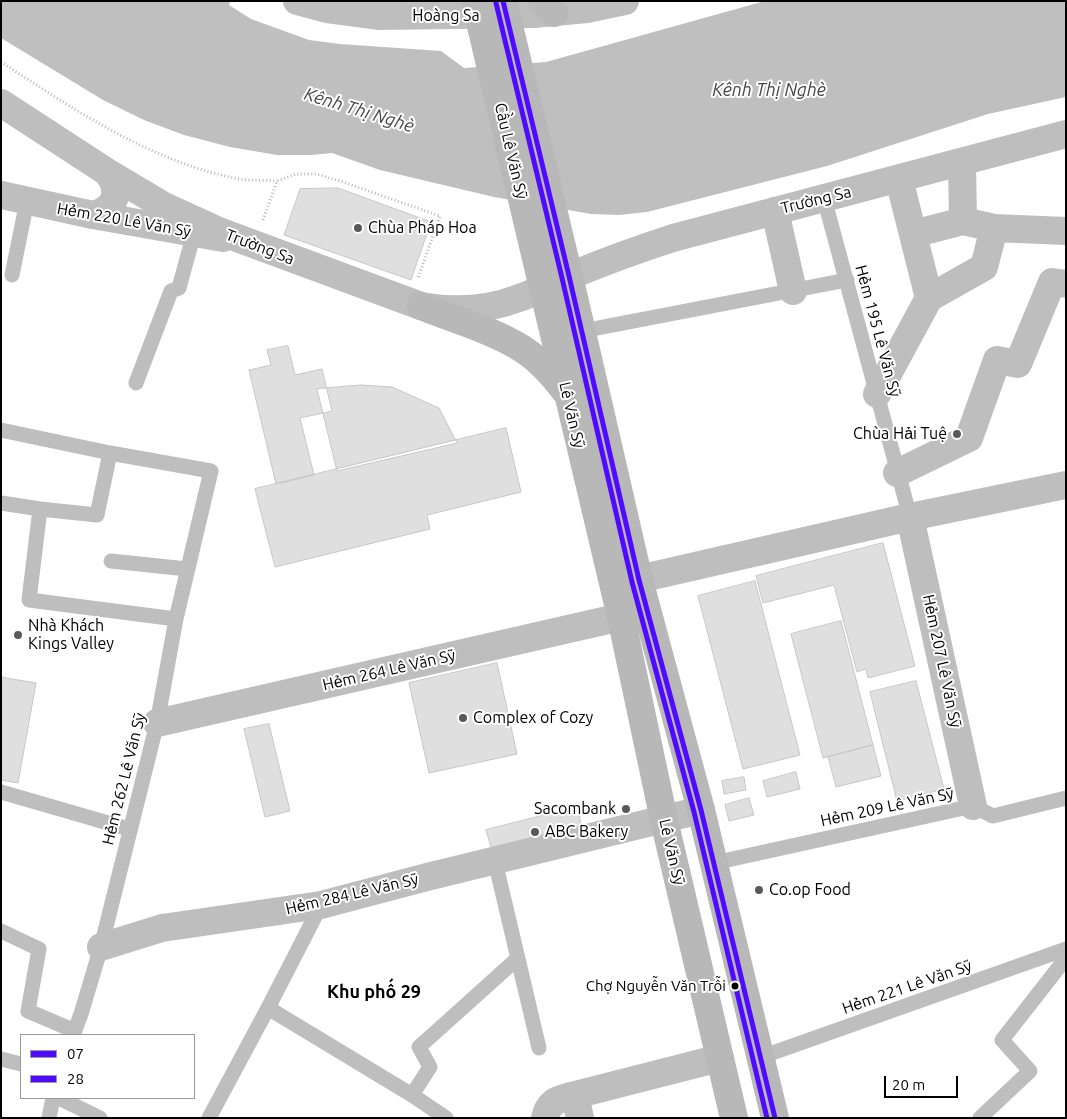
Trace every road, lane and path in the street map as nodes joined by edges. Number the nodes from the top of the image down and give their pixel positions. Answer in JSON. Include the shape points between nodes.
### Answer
{"nodes":[{"id":1,"x":297,"y":1,"type":"edge"},
{"id":2,"x":625,"y":1,"type":"edge"},
{"id":3,"x":328,"y":5,"type":"edge"},
{"id":4,"x":548,"y":7,"type":"edge"},
{"id":5,"x":477,"y":8,"type":"edge"},
{"id":6,"x":505,"y":8,"type":"edge"},
{"id":7,"x":1,"y":62,"type":"edge"},
{"id":8,"x":1,"y":103,"type":"edge"},
{"id":9,"x":1065,"y":140,"type":"edge"},
{"id":10,"x":962,"y":162,"type":"junction"},
{"id":11,"x":107,"y":172,"type":"junction"},
{"id":12,"x":899,"y":179,"type":"junction"},
{"id":13,"x":277,"y":180,"type":"junction"},
{"id":14,"x":14,"y":198,"type":"edge"},
{"id":15,"x":824,"y":198,"type":"junction"},
{"id":16,"x":774,"y":211,"type":"junction"},
{"id":17,"x":93,"y":216,"type":"junction"},
{"id":18,"x":963,"y":221,"type":"junction"},
{"id":19,"x":994,"y":228,"type":"junction"},
{"id":20,"x":194,"y":232,"type":"junction"},
{"id":21,"x":254,"y":232,"type":"junction"},
{"id":22,"x":1066,"y":232,"type":"edge"},
{"id":23,"x":913,"y":234,"type":"junction"},
{"id":24,"x":560,"y":239,"type":"joint"},
{"id":25,"x":533,"y":244,"type":"joint"},
{"id":26,"x":12,"y":275,"type":"dead end"},
{"id":27,"x":569,"y":276,"type":"junction"},
{"id":28,"x":847,"y":280,"type":"junction"},
{"id":29,"x":1066,"y":284,"type":"edge"},
{"id":30,"x":542,"y":288,"type":"junction"},
{"id":31,"x":793,"y":291,"type":"junction"},
{"id":32,"x":418,"y":296,"type":"junction"},
{"id":33,"x":929,"y":298,"type":"junction"},
{"id":34,"x":582,"y":331,"type":"junction"},
{"id":35,"x":136,"y":383,"type":"dead end"},
{"id":36,"x":876,"y":394,"type":"junction"},
{"id":37,"x":568,"y":395,"type":"junction"},
{"id":38,"x":1,"y":430,"type":"edge"},
{"id":39,"x":110,"y":454,"type":"junction"},
{"id":40,"x":897,"y":473,"type":"junction"},
{"id":41,"x":1066,"y":485,"type":"edge"},
{"id":42,"x":1,"y":503,"type":"edge"},
{"id":43,"x":40,"y":509,"type":"junction"},
{"id":44,"x":910,"y":517,"type":"junction"},
{"id":45,"x":111,"y":562,"type":"dead end"},
{"id":46,"x":187,"y":569,"type":"junction"},
{"id":47,"x":639,"y":580,"type":"junction"},
{"id":48,"x":613,"y":585,"type":"junction"},
{"id":49,"x":621,"y":617,"type":"junction"},
{"id":50,"x":176,"y":619,"type":"junction"},
{"id":51,"x":157,"y":724,"type":"junction"},
{"id":52,"x":1,"y":792,"type":"edge"},
{"id":53,"x":1066,"y":798,"type":"edge"},
{"id":54,"x":973,"y":806,"type":"junction"},
{"id":55,"x":701,"y":810,"type":"junction"},
{"id":56,"x":664,"y":820,"type":"junction"},
{"id":57,"x":129,"y":829,"type":"junction"},
{"id":58,"x":495,"y":861,"type":"junction"},
{"id":59,"x":714,"y":863,"type":"junction"},
{"id":60,"x":321,"y":905,"type":"junction"},
{"id":61,"x":1,"y":931,"type":"edge"},
{"id":62,"x":101,"y":947,"type":"junction"},
{"id":63,"x":1066,"y":949,"type":"edge"},
{"id":64,"x":518,"y":958,"type":"junction"},
{"id":65,"x":1066,"y":958,"type":"edge"},
{"id":66,"x":268,"y":1008,"type":"junction"},
{"id":67,"x":74,"y":1033,"type":"edge"},
{"id":68,"x":539,"y":1048,"type":"dead end"},
{"id":69,"x":761,"y":1057,"type":"junction"},
{"id":70,"x":720,"y":1058,"type":"junction"},
{"id":71,"x":1,"y":1059,"type":"edge"},
{"id":72,"x":20,"y":1064,"type":"edge"},
{"id":73,"x":412,"y":1095,"type":"junction"},
{"id":74,"x":53,"y":1099,"type":"edge"},
{"id":75,"x":61,"y":1099,"type":"edge"},
{"id":76,"x":577,"y":1106,"type":"edge"},
{"id":77,"x":49,"y":1118,"type":"edge"},
{"id":78,"x":100,"y":1118,"type":"edge"},
{"id":79,"x":208,"y":1118,"type":"edge"},
{"id":80,"x":446,"y":1118,"type":"edge"},
{"id":81,"x":545,"y":1118,"type":"edge"},
{"id":82,"x":734,"y":1118,"type":"edge"},
{"id":83,"x":775,"y":1118,"type":"edge"},
{"id":84,"x":980,"y":1118,"type":"edge"}],
"edges":[{"from":1,"to":3,"type":"street","name":"Hoàng Sa"},
{"from":2,"to":4,"type":"street","name":"Hoàng Sa","via":[[587,9]]},
{"from":3,"to":5,"type":"street","name":"Hoàng Sa","via":[[380,16]]},
{"from":4,"to":6,"type":"street","name":"Hoàng Sa"},
{"from":5,"to":6,"type":"street","name":"Hoàng Sa"},
{"from":5,"to":25,"type":"main road","name":"Cầu Lê Văn Sỹ"},
{"from":6,"to":24,"type":"main road","name":"Cầu Lê Văn Sỹ"},
{"from":7,"to":13,"type":"path","via":[[75,110],[186,166],[241,179]]},
{"from":8,"to":11,"type":"street","name":"Trường Sa"},
{"from":9,"to":10,"type":"street","name":"Trường Sa"},
{"from":10,"to":12,"type":"street","name":"Trường Sa"},
{"from":10,"to":18,"type":"street"},
{"from":11,"to":17,"type":"street","via":[[115,186],[114,200],[106,210]]},
{"from":11,"to":21,"type":"street","name":"Trường Sa","via":[[164,206]]},
{"from":12,"to":15,"type":"street","name":"Trường Sa"},
{"from":12,"to":23,"type":"street"},
{"from":13,"to":21,"type":"path"},
{"from":13,"to":32,"type":"path","via":[[296,174],[316,174],[440,216]]},
{"from":14,"to":17,"type":"street","name":"Hẻm 220 Lê Văn Sỹ"},
{"from":14,"to":26,"type":"lane"},
{"from":15,"to":16,"type":"street","name":"Trường Sa"},
{"from":15,"to":28,"type":"lane","name":"Hẻm 195 Lê Văn Sỹ"},
{"from":16,"to":27,"type":"street","name":"Trường Sa","via":[[648,246]]},
{"from":16,"to":31,"type":"street"},
{"from":17,"to":20,"type":"street","name":"Hẻm 220 Lê Văn Sỹ"},
{"from":18,"to":19,"type":"street"},
{"from":18,"to":23,"type":"street"},
{"from":19,"to":22,"type":"street"},
{"from":19,"to":33,"type":"street","via":[[984,267]]},
{"from":20,"to":21,"type":"street","name":"Hẻm 220 Lê Văn Sỹ"},
{"from":20,"to":35,"type":"lane","via":[[179,288],[171,291]]},
{"from":21,"to":32,"type":"street","name":"Trường Sa"},
{"from":23,"to":33,"type":"street"},
{"from":24,"to":27,"type":"main road","name":"Lê Văn Sỹ"},
{"from":25,"to":30,"type":"main road","name":"Lê Văn Sỹ"},
{"from":27,"to":30,"type":"street","name":"Trường Sa"},
{"from":27,"to":34,"type":"main road","name":"Lê Văn Sỹ"},
{"from":28,"to":31,"type":"lane"},
{"from":28,"to":36,"type":"lane","name":"Hẻm 195 Lê Văn Sỹ"},
{"from":29,"to":40,"type":"street","via":[[1052,282],[1018,364],[997,360],[969,438]]},
{"from":30,"to":32,"type":"street","name":"Trường Sa","via":[[484,307],[440,309]]},
{"from":30,"to":37,"type":"main road","name":"Lê Văn Sỹ"},
{"from":31,"to":34,"type":"lane"},
{"from":32,"to":37,"type":"main road","via":[[522,349],[545,367]]},
{"from":33,"to":36,"type":"street"},
{"from":34,"to":47,"type":"main road","name":"Lê Văn Sỹ"},
{"from":36,"to":40,"type":"lane","name":"Hẻm 195 Lê Văn Sỹ"},
{"from":37,"to":48,"type":"main road","name":"Lê Văn Sỹ"},
{"from":38,"to":39,"type":"lane"},
{"from":39,"to":43,"type":"lane","via":[[97,515]]},
{"from":39,"to":46,"type":"lane","name":"Hẻm 262 Lê Văn Sỹ","via":[[211,471]]},
{"from":40,"to":44,"type":"lane","name":"Hẻm 195 Lê Văn Sỹ"},
{"from":41,"to":44,"type":"street"},
{"from":42,"to":43,"type":"lane"},
{"from":43,"to":50,"type":"lane","via":[[30,600]]},
{"from":44,"to":47,"type":"street"},
{"from":44,"to":54,"type":"street","name":"Hẻm 207 Lê Văn Sỹ"},
{"from":45,"to":46,"type":"lane"},
{"from":46,"to":50,"type":"lane","name":"Hẻm 262 Lê Văn Sỹ"},
{"from":47,"to":48,"type":"street"},
{"from":47,"to":55,"type":"main road","name":"Lê Văn Sỹ"},
{"from":48,"to":49,"type":"main road","name":"Lê Văn Sỹ"},
{"from":49,"to":51,"type":"street","name":"Hẻm 264 Lê Văn Sỹ"},
{"from":49,"to":56,"type":"main road","name":"Lê Văn Sỹ"},
{"from":50,"to":51,"type":"lane","name":"Hẻm 262 Lê Văn Sỹ"},
{"from":51,"to":57,"type":"lane","name":"Hẻm 262 Lê Văn Sỹ"},
{"from":52,"to":57,"type":"lane"},
{"from":53,"to":54,"type":"lane","name":"Hẻm 209 Lê Văn Sỹ","via":[[993,816]]},
{"from":54,"to":59,"type":"lane","name":"Hẻm 209 Lê Văn Sỹ"},
{"from":55,"to":56,"type":"street","name":"Hẻm 284 Lê Văn Sỹ"},
{"from":55,"to":59,"type":"main road","name":"Lê Văn Sỹ"},
{"from":56,"to":58,"type":"street","name":"Hẻm 284 Lê Văn Sỹ"},
{"from":56,"to":70,"type":"main road","name":"Lê Văn Sỹ"},
{"from":57,"to":62,"type":"lane","name":"Hẻm 262 Lê Văn Sỹ"},
{"from":58,"to":60,"type":"street","name":"Hẻm 284 Lê Văn Sỹ"},
{"from":58,"to":64,"type":"lane"},
{"from":59,"to":69,"type":"main road","name":"Lê Văn Sỹ"},
{"from":60,"to":62,"type":"street","name":"Hẻm 284 Lê Văn Sỹ","via":[[162,928]]},
{"from":60,"to":66,"type":"lane"},
{"from":61,"to":67,"type":"lane","via":[[40,950],[28,1011]]},
{"from":62,"to":67,"type":"lane"},
{"from":63,"to":69,"type":"lane","name":"Hẻm 221 Lê Văn Sỹ"},
{"from":64,"to":68,"type":"lane"},
{"from":64,"to":73,"type":"lane","via":[[419,1047],[430,1067]]},
{"from":65,"to":84,"type":"lane","via":[[1002,1040],[1030,1071]]},
{"from":66,"to":73,"type":"lane"},
{"from":66,"to":79,"type":"lane"},
{"from":69,"to":83,"type":"main road","name":"Lê Văn Sỹ"},
{"from":70,"to":76,"type":"street"},
{"from":70,"to":82,"type":"main road","name":"Lê Văn Sỹ"},
{"from":71,"to":72,"type":"lane"},
{"from":73,"to":80,"type":"lane"},
{"from":74,"to":77,"type":"lane"},
{"from":75,"to":78,"type":"lane"},
{"from":76,"to":81,"type":"street","via":[[556,1100],[547,1108]]}]}
